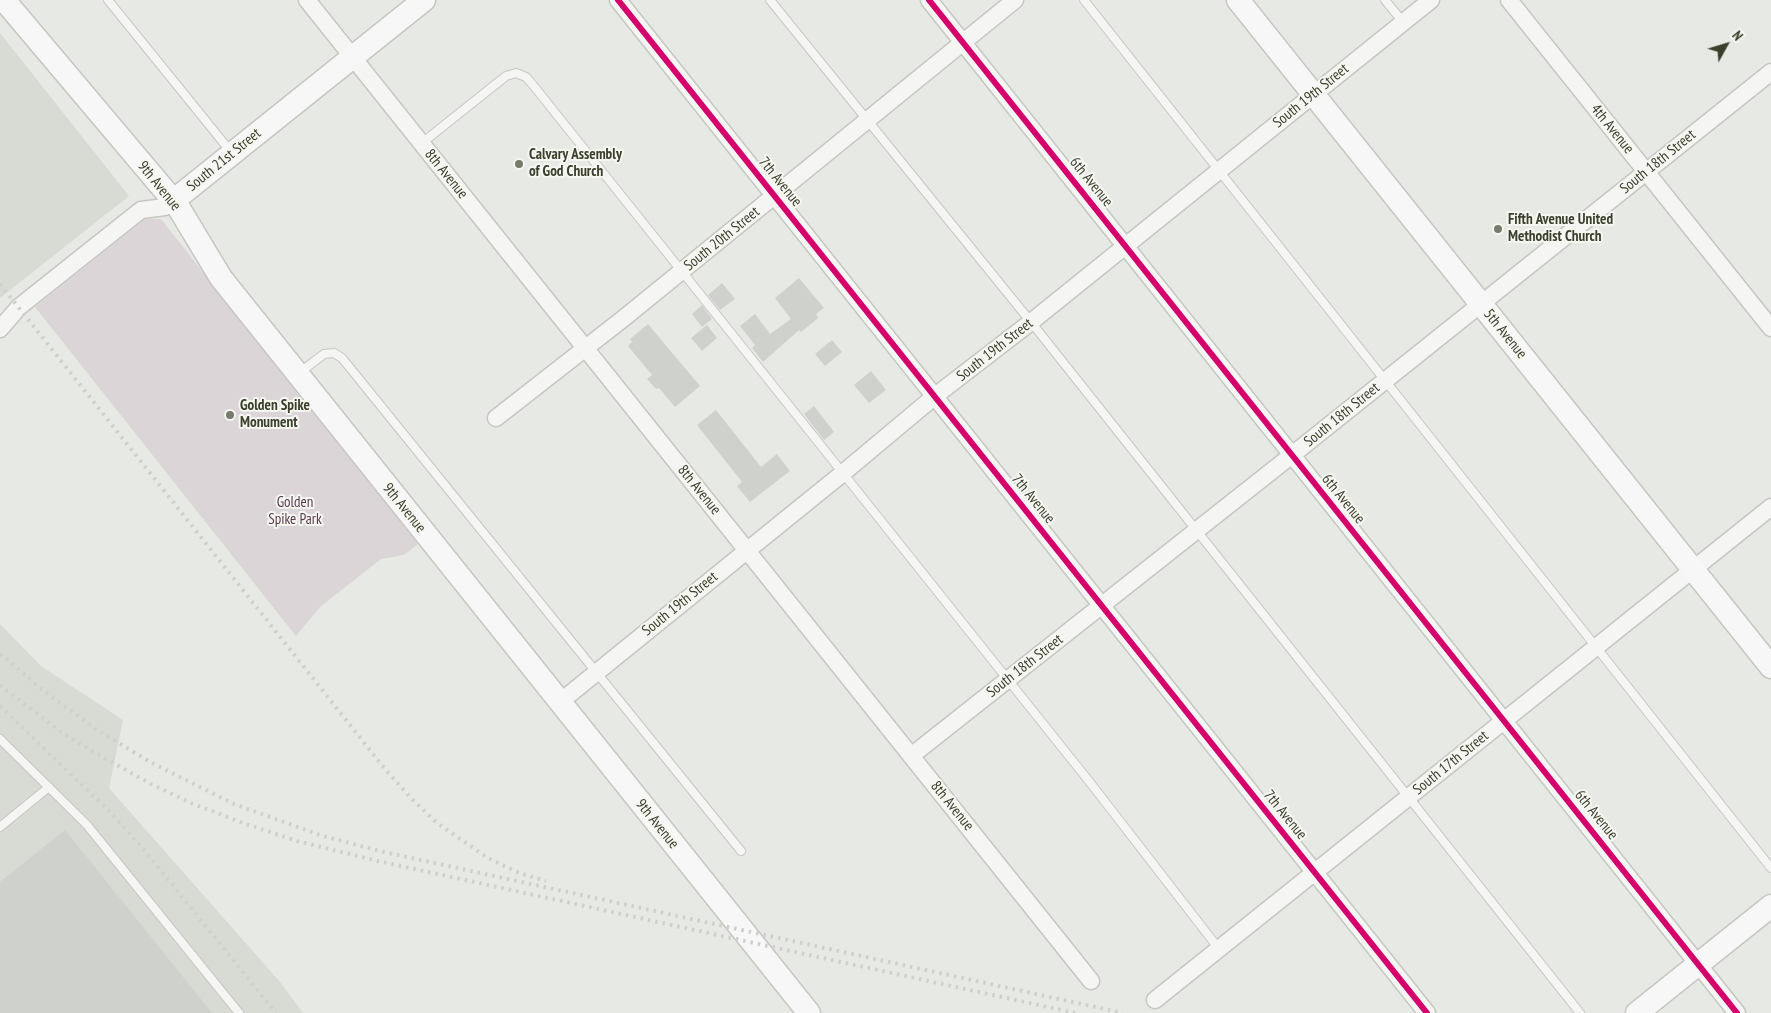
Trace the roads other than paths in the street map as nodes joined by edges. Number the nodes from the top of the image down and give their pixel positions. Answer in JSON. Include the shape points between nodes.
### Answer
{"nodes":[{"id":1,"x":108,"y":0,"type":"edge"},
{"id":2,"x":307,"y":0,"type":"edge"},
{"id":3,"x":424,"y":0,"type":"edge"},
{"id":4,"x":618,"y":0,"type":"edge"},
{"id":5,"x":770,"y":0,"type":"edge"},
{"id":6,"x":929,"y":0,"type":"edge"},
{"id":7,"x":1015,"y":0,"type":"edge"},
{"id":8,"x":1084,"y":0,"type":"edge"},
{"id":9,"x":1238,"y":0,"type":"edge"},
{"id":10,"x":1385,"y":0,"type":"edge"},
{"id":11,"x":1431,"y":0,"type":"edge"},
{"id":12,"x":1509,"y":0,"type":"edge"},
{"id":13,"x":3,"y":4,"type":"edge"},
{"id":14,"x":1403,"y":22,"type":"junction"},
{"id":15,"x":963,"y":42,"type":"junction"},
{"id":16,"x":353,"y":57,"type":"junction"},
{"id":17,"x":1771,"y":72,"type":"edge"},
{"id":18,"x":1313,"y":94,"type":"junction"},
{"id":19,"x":868,"y":120,"type":"junction"},
{"id":20,"x":422,"y":143,"type":"junction"},
{"id":21,"x":232,"y":154,"type":"junction"},
{"id":22,"x":1219,"y":170,"type":"junction"},
{"id":23,"x":1646,"y":172,"type":"junction"},
{"id":24,"x":775,"y":196,"type":"junction"},
{"id":25,"x":173,"y":201,"type":"junction"},
{"id":26,"x":1125,"y":245,"type":"junction"},
{"id":27,"x":681,"y":272,"type":"junction"},
{"id":28,"x":1480,"y":303,"type":"junction"},
{"id":29,"x":1031,"y":322,"type":"junction"},
{"id":30,"x":1771,"y":328,"type":"edge"},
{"id":31,"x":0,"y":329,"type":"edge"},
{"id":32,"x":585,"y":348,"type":"junction"},
{"id":33,"x":298,"y":374,"type":"junction"},
{"id":34,"x":1385,"y":380,"type":"junction"},
{"id":35,"x":935,"y":396,"type":"junction"},
{"id":36,"x":496,"y":418,"type":"dead end"},
{"id":37,"x":1292,"y":455,"type":"junction"},
{"id":38,"x":843,"y":473,"type":"junction"},
{"id":39,"x":1771,"y":507,"type":"edge"},
{"id":40,"x":1196,"y":531,"type":"junction"},
{"id":41,"x":747,"y":550,"type":"junction"},
{"id":42,"x":1693,"y":569,"type":"junction"},
{"id":43,"x":1102,"y":606,"type":"junction"},
{"id":44,"x":1595,"y":648,"type":"junction"},
{"id":45,"x":1771,"y":667,"type":"edge"},
{"id":46,"x":597,"y":672,"type":"junction"},
{"id":47,"x":1007,"y":680,"type":"junction"},
{"id":48,"x":560,"y":702,"type":"junction"},
{"id":49,"x":1504,"y":721,"type":"junction"},
{"id":50,"x":0,"y":739,"type":"edge"},
{"id":51,"x":911,"y":756,"type":"junction"},
{"id":52,"x":49,"y":787,"type":"junction"},
{"id":53,"x":1409,"y":797,"type":"junction"},
{"id":54,"x":0,"y":827,"type":"edge"},
{"id":55,"x":741,"y":852,"type":"dead end"},
{"id":56,"x":1771,"y":868,"type":"edge"},
{"id":57,"x":1315,"y":873,"type":"junction"},
{"id":58,"x":1771,"y":906,"type":"edge"},
{"id":59,"x":1219,"y":949,"type":"junction"},
{"id":60,"x":1698,"y":964,"type":"junction"},
{"id":61,"x":1090,"y":981,"type":"dead end"},
{"id":62,"x":1155,"y":1000,"type":"dead end"},
{"id":63,"x":240,"y":1013,"type":"edge"},
{"id":64,"x":809,"y":1013,"type":"edge"},
{"id":65,"x":1427,"y":1013,"type":"edge"},
{"id":66,"x":1580,"y":1013,"type":"edge"},
{"id":67,"x":1637,"y":1013,"type":"edge"},
{"id":68,"x":1738,"y":1013,"type":"edge"}],
"edges":[{"from":1,"to":21,"type":"lane"},
{"from":2,"to":16,"type":"street","name":"8th Avenue"},
{"from":3,"to":16,"type":"main road","name":"South 21st Street"},
{"from":4,"to":24,"type":"street","name":"7th Avenue"},
{"from":5,"to":19,"type":"lane"},
{"from":6,"to":15,"type":"street","name":"6th Avenue"},
{"from":7,"to":15,"type":"street","name":"South 20th Street"},
{"from":8,"to":22,"type":"lane"},
{"from":9,"to":18,"type":"main road","name":"5th Avenue"},
{"from":10,"to":14,"type":"lane"},
{"from":11,"to":14,"type":"street","name":"South 19th Street"},
{"from":12,"to":23,"type":"street","name":"4th Avenue"},
{"from":13,"to":25,"type":"main road","name":"9th Avenue"},
{"from":14,"to":18,"type":"street","name":"South 19th Street"},
{"from":15,"to":19,"type":"street","name":"South 20th Street"},
{"from":15,"to":26,"type":"street","name":"6th Avenue"},
{"from":16,"to":20,"type":"street","name":"8th Avenue"},
{"from":16,"to":21,"type":"main road","name":"South 21st Street"},
{"from":17,"to":23,"type":"street","name":"South 18th Street"},
{"from":18,"to":22,"type":"street","name":"South 19th Street"},
{"from":18,"to":28,"type":"main road","name":"5th Avenue"},
{"from":19,"to":24,"type":"street","name":"South 20th Street"},
{"from":19,"to":29,"type":"lane"},
{"from":20,"to":27,"type":"lane","via":[[506,76],[516,73],[526,77]]},
{"from":20,"to":32,"type":"street","name":"8th Avenue"},
{"from":21,"to":25,"type":"main road","name":"South 21st Street"},
{"from":22,"to":26,"type":"street","name":"South 19th Street"},
{"from":22,"to":34,"type":"lane"},
{"from":23,"to":28,"type":"street","name":"South 18th Street"},
{"from":23,"to":30,"type":"street","name":"4th Avenue"},
{"from":24,"to":27,"type":"street","name":"South 20th Street"},
{"from":24,"to":35,"type":"street","name":"7th Avenue"},
{"from":25,"to":31,"type":"street","name":"South 21st Street","via":[[165,208],[141,210],[19,308]]},
{"from":25,"to":33,"type":"main road","name":"9th Avenue","via":[[221,278]]},
{"from":26,"to":29,"type":"street","name":"South 19th Street"},
{"from":26,"to":37,"type":"street","name":"6th Avenue"},
{"from":27,"to":32,"type":"street","name":"South 20th Street"},
{"from":27,"to":38,"type":"lane"},
{"from":28,"to":34,"type":"street","name":"South 18th Street"},
{"from":28,"to":42,"type":"main road","name":"5th Avenue"},
{"from":29,"to":35,"type":"street","name":"South 19th Street"},
{"from":29,"to":40,"type":"lane"},
{"from":32,"to":36,"type":"street","name":"South 20th Street"},
{"from":32,"to":41,"type":"street","name":"8th Avenue"},
{"from":33,"to":46,"type":"lane","via":[[324,354],[334,353],[342,358]]},
{"from":33,"to":48,"type":"main road","name":"9th Avenue"},
{"from":34,"to":37,"type":"street","name":"South 18th Street"},
{"from":34,"to":44,"type":"lane"},
{"from":35,"to":38,"type":"street","name":"South 19th Street"},
{"from":35,"to":43,"type":"street","name":"7th Avenue"},
{"from":37,"to":40,"type":"street","name":"South 18th Street"},
{"from":37,"to":49,"type":"street","name":"6th Avenue"},
{"from":38,"to":41,"type":"street","name":"South 19th Street"},
{"from":38,"to":47,"type":"lane"},
{"from":39,"to":42,"type":"street","name":"South 17th Street"},
{"from":40,"to":43,"type":"street","name":"South 18th Street"},
{"from":40,"to":53,"type":"lane"},
{"from":41,"to":46,"type":"street","name":"South 19th Street"},
{"from":41,"to":51,"type":"street","name":"8th Avenue"},
{"from":42,"to":44,"type":"street","name":"South 17th Street"},
{"from":42,"to":45,"type":"main road","name":"5th Avenue"},
{"from":43,"to":47,"type":"street","name":"South 18th Street"},
{"from":43,"to":57,"type":"street","name":"7th Avenue"},
{"from":44,"to":49,"type":"street","name":"South 17th Street"},
{"from":44,"to":56,"type":"lane"},
{"from":46,"to":48,"type":"street","name":"South 19th Street"},
{"from":46,"to":55,"type":"lane"},
{"from":47,"to":51,"type":"street","name":"South 18th Street"},
{"from":47,"to":59,"type":"lane"},
{"from":48,"to":64,"type":"main road","name":"9th Avenue"},
{"from":49,"to":53,"type":"street","name":"South 17th Street"},
{"from":49,"to":60,"type":"street","name":"6th Avenue"},
{"from":50,"to":52,"type":"lane"},
{"from":51,"to":61,"type":"street","name":"8th Avenue"},
{"from":52,"to":54,"type":"lane"},
{"from":52,"to":63,"type":"lane","via":[[87,825]]},
{"from":53,"to":57,"type":"street","name":"South 17th Street"},
{"from":53,"to":66,"type":"lane"},
{"from":57,"to":59,"type":"street","name":"South 17th Street"},
{"from":57,"to":65,"type":"street","name":"7th Avenue"},
{"from":58,"to":60,"type":"main road"},
{"from":59,"to":62,"type":"street","name":"South 17th Street"},
{"from":60,"to":67,"type":"main road"},
{"from":60,"to":68,"type":"street","name":"6th Avenue"}]}
